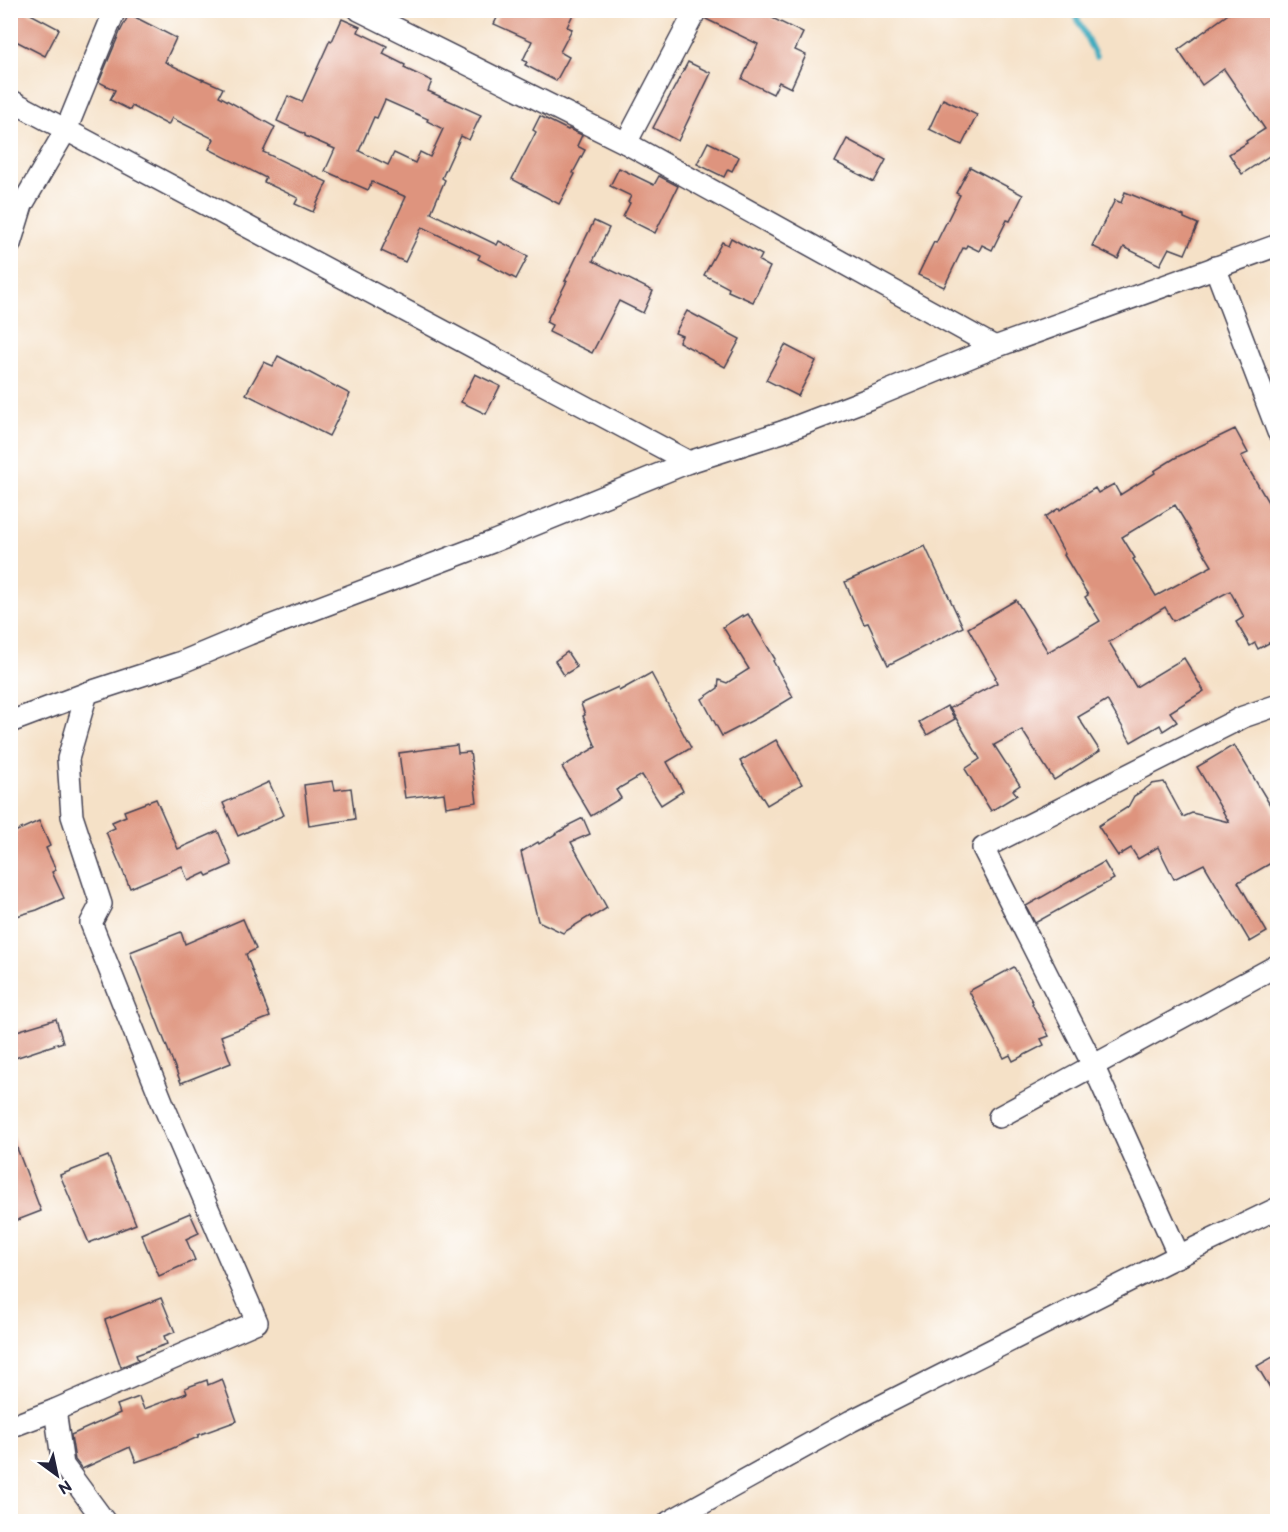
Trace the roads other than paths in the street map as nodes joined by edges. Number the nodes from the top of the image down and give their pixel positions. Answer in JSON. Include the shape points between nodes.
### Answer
{"nodes":[{"id":1,"x":115,"y":10,"type":"edge"},
{"id":2,"x":359,"y":10,"type":"edge"},
{"id":3,"x":696,"y":10,"type":"edge"},
{"id":4,"x":10,"y":100,"type":"edge"},
{"id":5,"x":66,"y":130,"type":"junction"},
{"id":6,"x":626,"y":143,"type":"junction"},
{"id":7,"x":10,"y":244,"type":"edge"},
{"id":8,"x":1278,"y":245,"type":"edge"},
{"id":9,"x":1215,"y":267,"type":"junction"},
{"id":10,"x":995,"y":347,"type":"junction"},
{"id":11,"x":1278,"y":432,"type":"edge"},
{"id":12,"x":689,"y":462,"type":"junction"},
{"id":13,"x":87,"y":693,"type":"junction"},
{"id":14,"x":1278,"y":705,"type":"edge"},
{"id":15,"x":10,"y":722,"type":"edge"},
{"id":16,"x":1278,"y":965,"type":"edge"},
{"id":17,"x":1093,"y":1065,"type":"junction"},
{"id":18,"x":999,"y":1117,"type":"dead end"},
{"id":19,"x":1278,"y":1208,"type":"edge"},
{"id":20,"x":1179,"y":1256,"type":"junction"},
{"id":21,"x":55,"y":1410,"type":"junction"},
{"id":22,"x":10,"y":1427,"type":"edge"},
{"id":23,"x":105,"y":1521,"type":"edge"},
{"id":24,"x":669,"y":1521,"type":"edge"}],
"edges":[{"from":1,"to":5,"type":"street"},
{"from":2,"to":6,"type":"street"},
{"from":3,"to":6,"type":"street"},
{"from":4,"to":5,"type":"street"},
{"from":5,"to":7,"type":"street","via":[[22,205]]},
{"from":5,"to":12,"type":"street"},
{"from":6,"to":10,"type":"street"},
{"from":8,"to":9,"type":"street"},
{"from":9,"to":10,"type":"street"},
{"from":9,"to":11,"type":"street"},
{"from":10,"to":12,"type":"street","via":[[782,432]]},
{"from":12,"to":13,"type":"street","via":[[182,662]]},
{"from":13,"to":15,"type":"street"},
{"from":13,"to":21,"type":"street","via":[[68,759],[72,816],[101,904],[91,923],[163,1104],[257,1322]]},
{"from":14,"to":17,"type":"street","via":[[1243,717],[983,848]]},
{"from":16,"to":17,"type":"street"},
{"from":17,"to":18,"type":"street"},
{"from":17,"to":20,"type":"street"},
{"from":19,"to":20,"type":"street"},
{"from":20,"to":24,"type":"street","via":[[851,1421]]},
{"from":21,"to":22,"type":"street"},
{"from":21,"to":23,"type":"street","via":[[63,1465]]}]}
